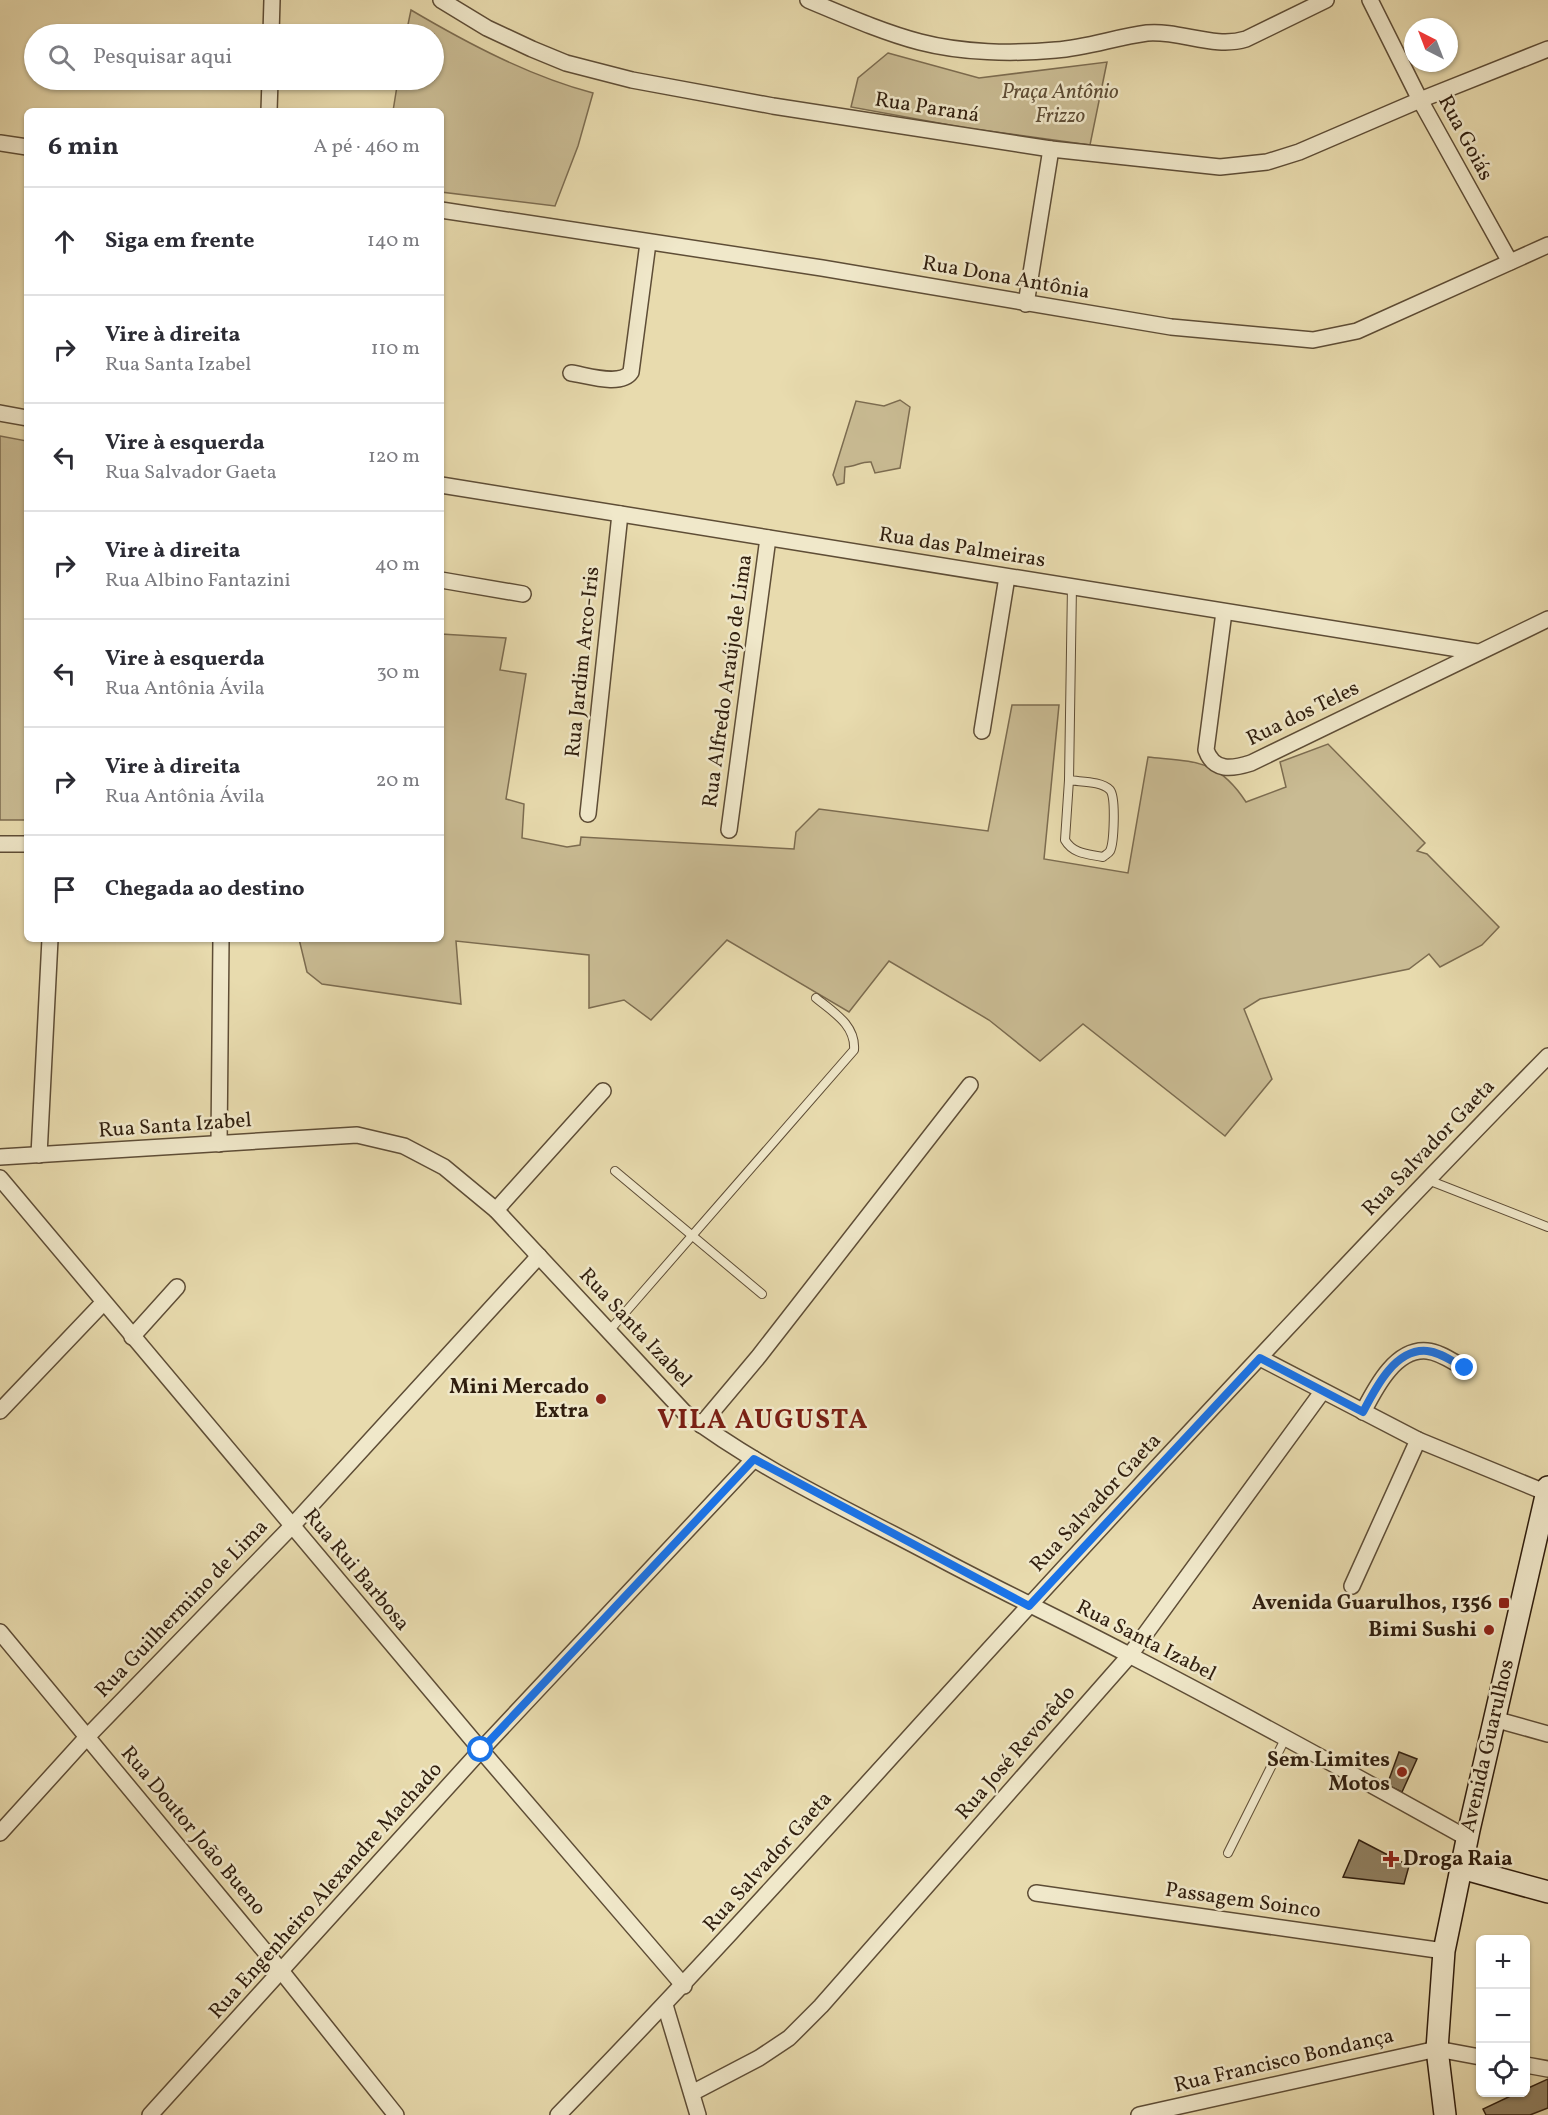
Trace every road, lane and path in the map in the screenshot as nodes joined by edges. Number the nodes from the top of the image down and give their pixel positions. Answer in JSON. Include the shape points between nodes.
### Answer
{"nodes":[{"id":1,"x":272,"y":0,"type":"edge"},
{"id":2,"x":441,"y":0,"type":"edge"},
{"id":3,"x":808,"y":0,"type":"edge"},
{"id":4,"x":1326,"y":0,"type":"edge"},
{"id":5,"x":1370,"y":0,"type":"edge"},
{"id":6,"x":271,"y":24,"type":"edge"},
{"id":7,"x":1548,"y":49,"type":"edge"},
{"id":8,"x":270,"y":90,"type":"edge"},
{"id":9,"x":1420,"y":99,"type":"junction"},
{"id":10,"x":269,"y":108,"type":"edge"},
{"id":11,"x":0,"y":143,"type":"edge"},
{"id":12,"x":24,"y":147,"type":"edge"},
{"id":13,"x":1051,"y":149,"type":"junction"},
{"id":14,"x":444,"y":210,"type":"edge"},
{"id":15,"x":648,"y":243,"type":"junction"},
{"id":16,"x":1548,"y":245,"type":"edge"},
{"id":17,"x":1510,"y":262,"type":"junction"},
{"id":18,"x":1026,"y":303,"type":"junction"},
{"id":19,"x":571,"y":373,"type":"dead end"},
{"id":20,"x":0,"y":413,"type":"edge"},
{"id":21,"x":24,"y":417,"type":"edge"},
{"id":22,"x":444,"y":485,"type":"edge"},
{"id":23,"x":620,"y":514,"type":"junction"},
{"id":24,"x":768,"y":538,"type":"junction"},
{"id":25,"x":1007,"y":577,"type":"junction"},
{"id":26,"x":444,"y":581,"type":"edge"},
{"id":27,"x":1072,"y":585,"type":"junction"},
{"id":28,"x":523,"y":594,"type":"dead end"},
{"id":29,"x":1224,"y":612,"type":"junction"},
{"id":30,"x":1548,"y":620,"type":"edge"},
{"id":31,"x":1477,"y":652,"type":"junction"},
{"id":32,"x":982,"y":731,"type":"dead end"},
{"id":33,"x":1069,"y":780,"type":"junction"},
{"id":34,"x":588,"y":814,"type":"dead end"},
{"id":35,"x":729,"y":830,"type":"dead end"},
{"id":36,"x":0,"y":844,"type":"edge"},
{"id":37,"x":24,"y":844,"type":"edge"},
{"id":38,"x":50,"y":942,"type":"edge"},
{"id":39,"x":221,"y":942,"type":"edge"},
{"id":40,"x":816,"y":998,"type":"dead end"},
{"id":41,"x":1548,"y":1056,"type":"edge"},
{"id":42,"x":970,"y":1085,"type":"dead end"},
{"id":43,"x":603,"y":1090,"type":"dead end"},
{"id":44,"x":219,"y":1144,"type":"junction"},
{"id":45,"x":39,"y":1155,"type":"junction"},
{"id":46,"x":0,"y":1157,"type":"edge"},
{"id":47,"x":615,"y":1171,"type":"dead end"},
{"id":48,"x":0,"y":1178,"type":"edge"},
{"id":49,"x":1427,"y":1179,"type":"junction"},
{"id":50,"x":496,"y":1210,"type":"junction"},
{"id":51,"x":1548,"y":1227,"type":"edge"},
{"id":52,"x":691,"y":1237,"type":"junction"},
{"id":53,"x":539,"y":1256,"type":"junction"},
{"id":54,"x":177,"y":1287,"type":"dead end"},
{"id":55,"x":762,"y":1294,"type":"dead end"},
{"id":56,"x":104,"y":1303,"type":"junction"},
{"id":57,"x":609,"y":1331,"type":"junction"},
{"id":58,"x":132,"y":1337,"type":"junction"},
{"id":59,"x":1260,"y":1358,"type":"junction"},
{"id":60,"x":1465,"y":1368,"type":"dead end"},
{"id":61,"x":1322,"y":1392,"type":"junction"},
{"id":62,"x":0,"y":1411,"type":"edge"},
{"id":63,"x":1363,"y":1412,"type":"junction"},
{"id":64,"x":701,"y":1425,"type":"junction"},
{"id":65,"x":1418,"y":1440,"type":"junction"},
{"id":66,"x":754,"y":1459,"type":"junction"},
{"id":67,"x":1547,"y":1490,"type":"edge"},
{"id":68,"x":292,"y":1526,"type":"junction"},
{"id":69,"x":1352,"y":1586,"type":"dead end"},
{"id":70,"x":1029,"y":1606,"type":"junction"},
{"id":71,"x":0,"y":1632,"type":"edge"},
{"id":72,"x":1130,"y":1655,"type":"junction"},
{"id":73,"x":1494,"y":1719,"type":"junction"},
{"id":74,"x":1548,"y":1734,"type":"edge"},
{"id":75,"x":87,"y":1737,"type":"junction"},
{"id":76,"x":1286,"y":1737,"type":"junction"},
{"id":77,"x":481,"y":1750,"type":"junction"},
{"id":78,"x":0,"y":1833,"type":"edge"},
{"id":79,"x":1467,"y":1838,"type":"junction"},
{"id":80,"x":1228,"y":1853,"type":"dead end"},
{"id":81,"x":1461,"y":1868,"type":"junction"},
{"id":82,"x":1548,"y":1892,"type":"edge"},
{"id":83,"x":1036,"y":1893,"type":"dead end"},
{"id":84,"x":1444,"y":1951,"type":"junction"},
{"id":85,"x":282,"y":1972,"type":"junction"},
{"id":86,"x":684,"y":1986,"type":"junction"},
{"id":87,"x":665,"y":2005,"type":"junction"},
{"id":88,"x":1437,"y":2049,"type":"junction"},
{"id":89,"x":1476,"y":2056,"type":"edge"},
{"id":90,"x":1530,"y":2066,"type":"edge"},
{"id":91,"x":1548,"y":2069,"type":"edge"},
{"id":92,"x":692,"y":2093,"type":"junction"},
{"id":93,"x":150,"y":2115,"type":"edge"},
{"id":94,"x":396,"y":2115,"type":"edge"},
{"id":95,"x":558,"y":2115,"type":"edge"},
{"id":96,"x":698,"y":2115,"type":"edge"},
{"id":97,"x":1139,"y":2115,"type":"edge"},
{"id":98,"x":1445,"y":2115,"type":"edge"}],
"edges":[{"from":1,"to":6,"type":"street"},
{"from":2,"to":13,"type":"street","name":"Rua Paraná","via":[[532,49],[567,63],[632,80]]},
{"from":3,"to":4,"type":"street","via":[[918,42],[1012,51],[1075,48],[1147,33],[1232,43]]},
{"from":5,"to":9,"type":"street","name":"Rua Goiás"},
{"from":7,"to":9,"type":"street","name":"Rua Paraná"},
{"from":8,"to":10,"type":"street"},
{"from":9,"to":13,"type":"street","name":"Rua Paraná","via":[[1299,152],[1246,166],[1220,167]]},
{"from":9,"to":17,"type":"street","name":"Rua Goiás"},
{"from":11,"to":12,"type":"street"},
{"from":13,"to":18,"type":"street"},
{"from":14,"to":15,"type":"street","name":"Rua Dona Antônia"},
{"from":15,"to":18,"type":"street","name":"Rua Dona Antônia"},
{"from":15,"to":19,"type":"street","via":[[631,372],[618,379]]},
{"from":16,"to":17,"type":"street","name":"Rua Dona Antônia"},
{"from":17,"to":18,"type":"street","name":"Rua Dona Antônia","via":[[1357,331],[1313,340],[1171,327]]},
{"from":20,"to":21,"type":"street"},
{"from":22,"to":23,"type":"street","name":"Rua das Palmeiras"},
{"from":23,"to":24,"type":"street","name":"Rua das Palmeiras"},
{"from":23,"to":34,"type":"street","name":"Rua Jardim Arco-Iris"},
{"from":24,"to":25,"type":"street","name":"Rua das Palmeiras"},
{"from":24,"to":35,"type":"street","name":"Rua Alfredo Araújo de Lima"},
{"from":25,"to":27,"type":"street","name":"Rua das Palmeiras"},
{"from":25,"to":32,"type":"street"},
{"from":26,"to":28,"type":"street"},
{"from":27,"to":29,"type":"street","name":"Rua das Palmeiras"},
{"from":27,"to":33,"type":"lane"},
{"from":29,"to":31,"type":"street","name":"Rua das Palmeiras"},
{"from":29,"to":31,"type":"street","name":"Rua dos Teles","via":[[1206,750],[1216,766],[1225,768],[1251,764]]},
{"from":30,"to":31,"type":"street","name":"Rua dos Teles"},
{"from":33,"to":33,"type":"lane","via":[[1065,840],[1077,852],[1102,857],[1111,845],[1114,799],[1110,790],[1100,785]]},
{"from":36,"to":37,"type":"street"},
{"from":38,"to":45,"type":"street"},
{"from":39,"to":44,"type":"street"},
{"from":40,"to":52,"type":"lane","via":[[850,1029],[854,1050]]},
{"from":41,"to":49,"type":"street","name":"Rua Salvador Gaeta"},
{"from":42,"to":64,"type":"street"},
{"from":43,"to":50,"type":"street"},
{"from":44,"to":45,"type":"street","name":"Rua Santa Izabel"},
{"from":44,"to":50,"type":"street","name":"Rua Santa Izabel","via":[[357,1136],[404,1146],[444,1167]]},
{"from":45,"to":46,"type":"street","name":"Rua Santa Izabel"},
{"from":47,"to":52,"type":"lane"},
{"from":48,"to":56,"type":"street","name":"Rua Rui Barbosa"},
{"from":49,"to":51,"type":"lane"},
{"from":49,"to":59,"type":"street","name":"Rua Salvador Gaeta"},
{"from":50,"to":53,"type":"street","name":"Rua Santa Izabel"},
{"from":52,"to":55,"type":"lane"},
{"from":52,"to":57,"type":"lane"},
{"from":53,"to":57,"type":"street","name":"Rua Santa Izabel"},
{"from":53,"to":68,"type":"street","name":"Rua Guilhermino de Lima"},
{"from":54,"to":58,"type":"street"},
{"from":56,"to":58,"type":"street","name":"Rua Rui Barbosa"},
{"from":56,"to":62,"type":"street"},
{"from":57,"to":64,"type":"street","name":"Rua Santa Izabel","via":[[684,1412]]},
{"from":58,"to":68,"type":"street","name":"Rua Rui Barbosa"},
{"from":59,"to":61,"type":"street"},
{"from":59,"to":70,"type":"street","name":"Rua Salvador Gaeta"},
{"from":60,"to":63,"type":"street","via":[[1428,1351],[1415,1352],[1385,1376]]},
{"from":61,"to":63,"type":"street"},
{"from":61,"to":72,"type":"street","name":"Rua José Revorêdo"},
{"from":63,"to":65,"type":"street"},
{"from":64,"to":66,"type":"street","name":"Rua Santa Izabel"},
{"from":65,"to":67,"type":"street"},
{"from":65,"to":69,"type":"street"},
{"from":66,"to":70,"type":"street","name":"Rua Santa Izabel"},
{"from":66,"to":77,"type":"street","name":"Rua Engenheiro Alexandre Machado"},
{"from":67,"to":73,"type":"main road","name":"Avenida Guarulhos"},
{"from":68,"to":75,"type":"street","name":"Rua Guilhermino de Lima"},
{"from":68,"to":77,"type":"street","name":"Rua Rui Barbosa"},
{"from":70,"to":72,"type":"street","name":"Rua Santa Izabel"},
{"from":70,"to":86,"type":"street","name":"Rua Salvador Gaeta"},
{"from":71,"to":75,"type":"street","name":"Rua Doutor João Bueno"},
{"from":72,"to":76,"type":"street","name":"Rua Santa Izabel"},
{"from":72,"to":92,"type":"street","name":"Rua José Revorêdo","via":[[797,2030],[759,2058]]},
{"from":73,"to":74,"type":"street"},
{"from":73,"to":79,"type":"main road","name":"Avenida Guarulhos"},
{"from":75,"to":78,"type":"street","name":"Rua Guilhermino de Lima"},
{"from":75,"to":85,"type":"street","name":"Rua Doutor João Bueno"},
{"from":76,"to":79,"type":"street","name":"Rua Santa Izabel"},
{"from":76,"to":80,"type":"lane"},
{"from":77,"to":85,"type":"street","name":"Rua Engenheiro Alexandre Machado"},
{"from":77,"to":86,"type":"street","name":"Rua Rui Barbosa"},
{"from":79,"to":81,"type":"main road","name":"Avenida Guarulhos"},
{"from":81,"to":82,"type":"main road"},
{"from":81,"to":84,"type":"main road","name":"Avenida Guarulhos"},
{"from":83,"to":84,"type":"street","name":"Passagem Soinco"},
{"from":84,"to":88,"type":"main road","name":"Avenida Guarulhos"},
{"from":85,"to":93,"type":"street","name":"Rua Engenheiro Alexandre Machado"},
{"from":85,"to":94,"type":"street","name":"Rua Doutor João Bueno"},
{"from":86,"to":87,"type":"street","name":"Rua Salvador Gaeta"},
{"from":87,"to":92,"type":"street"},
{"from":87,"to":95,"type":"street","name":"Rua Salvador Gaeta"},
{"from":88,"to":89,"type":"street"},
{"from":88,"to":97,"type":"street","name":"Rua Francisco Bondança"},
{"from":88,"to":98,"type":"main road","name":"Avenida Guarulhos"},
{"from":90,"to":91,"type":"street"},
{"from":92,"to":96,"type":"street"}]}
